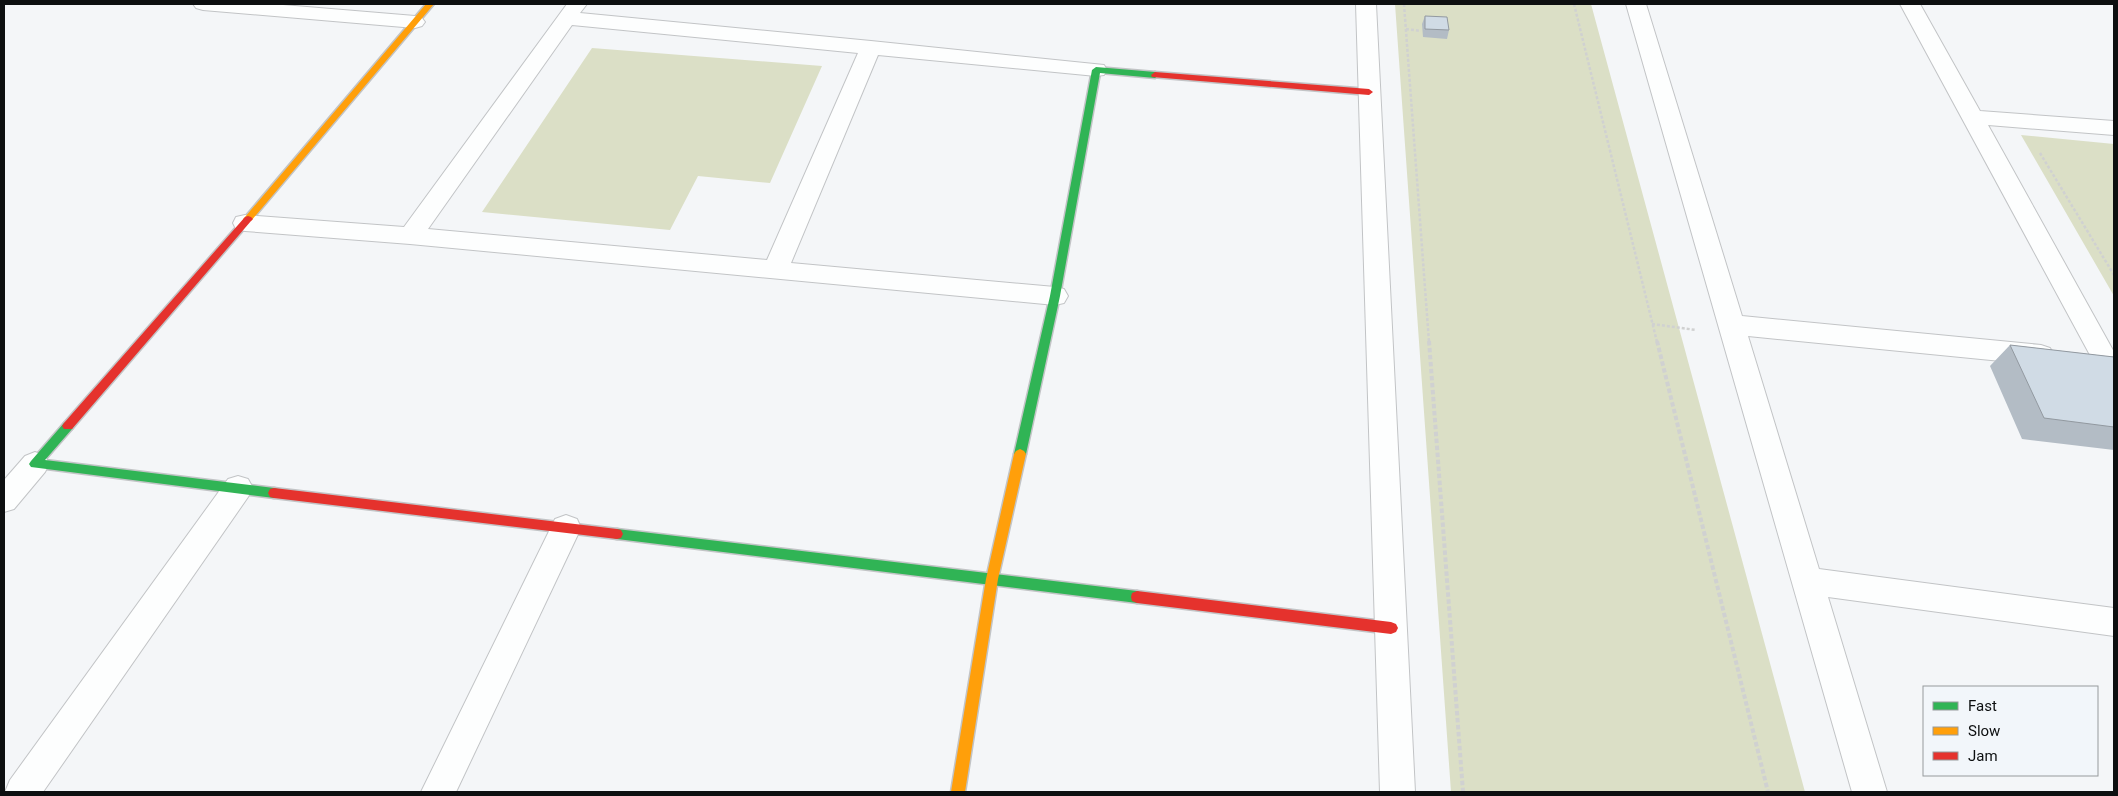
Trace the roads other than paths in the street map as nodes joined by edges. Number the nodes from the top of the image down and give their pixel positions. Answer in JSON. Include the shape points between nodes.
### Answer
{"nodes":[{"id":1,"x":204,"y":4,"type":"edge"},
{"id":2,"x":430,"y":4,"type":"edge"},
{"id":3,"x":1366,"y":4,"type":"edge"},
{"id":4,"x":1636,"y":4,"type":"edge"},
{"id":5,"x":1910,"y":4,"type":"edge"},
{"id":6,"x":571,"y":11,"type":"edge"},
{"id":7,"x":415,"y":22,"type":"junction"},
{"id":8,"x":871,"y":47,"type":"junction"},
{"id":9,"x":1096,"y":70,"type":"junction"},
{"id":10,"x":1369,"y":92,"type":"junction"},
{"id":11,"x":1972,"y":117,"type":"junction"},
{"id":12,"x":2114,"y":128,"type":"edge"},
{"id":13,"x":245,"y":223,"type":"junction"},
{"id":14,"x":410,"y":236,"type":"junction"},
{"id":15,"x":776,"y":269,"type":"junction"},
{"id":16,"x":1055,"y":296,"type":"junction"},
{"id":17,"x":1731,"y":325,"type":"junction"},
{"id":18,"x":2110,"y":361,"type":"edge"},
{"id":19,"x":34,"y":464,"type":"junction"},
{"id":20,"x":238,"y":488,"type":"junction"},
{"id":21,"x":4,"y":500,"type":"edge"},
{"id":22,"x":566,"y":528,"type":"junction"},
{"id":23,"x":992,"y":579,"type":"junction"},
{"id":24,"x":1807,"y":580,"type":"junction"},
{"id":25,"x":2114,"y":622,"type":"edge"},
{"id":26,"x":1391,"y":628,"type":"junction"},
{"id":27,"x":22,"y":792,"type":"edge"},
{"id":28,"x":438,"y":792,"type":"edge"},
{"id":29,"x":958,"y":792,"type":"edge"},
{"id":30,"x":1398,"y":792,"type":"edge"},
{"id":31,"x":1870,"y":792,"type":"edge"}],
"edges":[{"from":1,"to":7,"type":"street"},
{"from":2,"to":7,"type":"street"},
{"from":3,"to":10,"type":"street"},
{"from":4,"to":17,"type":"street"},
{"from":5,"to":11,"type":"street"},
{"from":6,"to":8,"type":"street"},
{"from":6,"to":14,"type":"street"},
{"from":7,"to":13,"type":"street"},
{"from":8,"to":9,"type":"street"},
{"from":8,"to":15,"type":"street"},
{"from":9,"to":10,"type":"street"},
{"from":9,"to":16,"type":"street"},
{"from":10,"to":26,"type":"street"},
{"from":11,"to":12,"type":"street"},
{"from":11,"to":18,"type":"street"},
{"from":13,"to":14,"type":"street"},
{"from":13,"to":19,"type":"street"},
{"from":14,"to":15,"type":"street"},
{"from":15,"to":16,"type":"street"},
{"from":16,"to":23,"type":"street"},
{"from":17,"to":18,"type":"street"},
{"from":17,"to":24,"type":"street"},
{"from":19,"to":20,"type":"street"},
{"from":19,"to":21,"type":"street"},
{"from":20,"to":22,"type":"street"},
{"from":20,"to":27,"type":"street"},
{"from":22,"to":23,"type":"street"},
{"from":22,"to":28,"type":"street"},
{"from":23,"to":26,"type":"street"},
{"from":23,"to":29,"type":"street"},
{"from":24,"to":25,"type":"street"},
{"from":24,"to":31,"type":"street"},
{"from":26,"to":30,"type":"street"}]}
